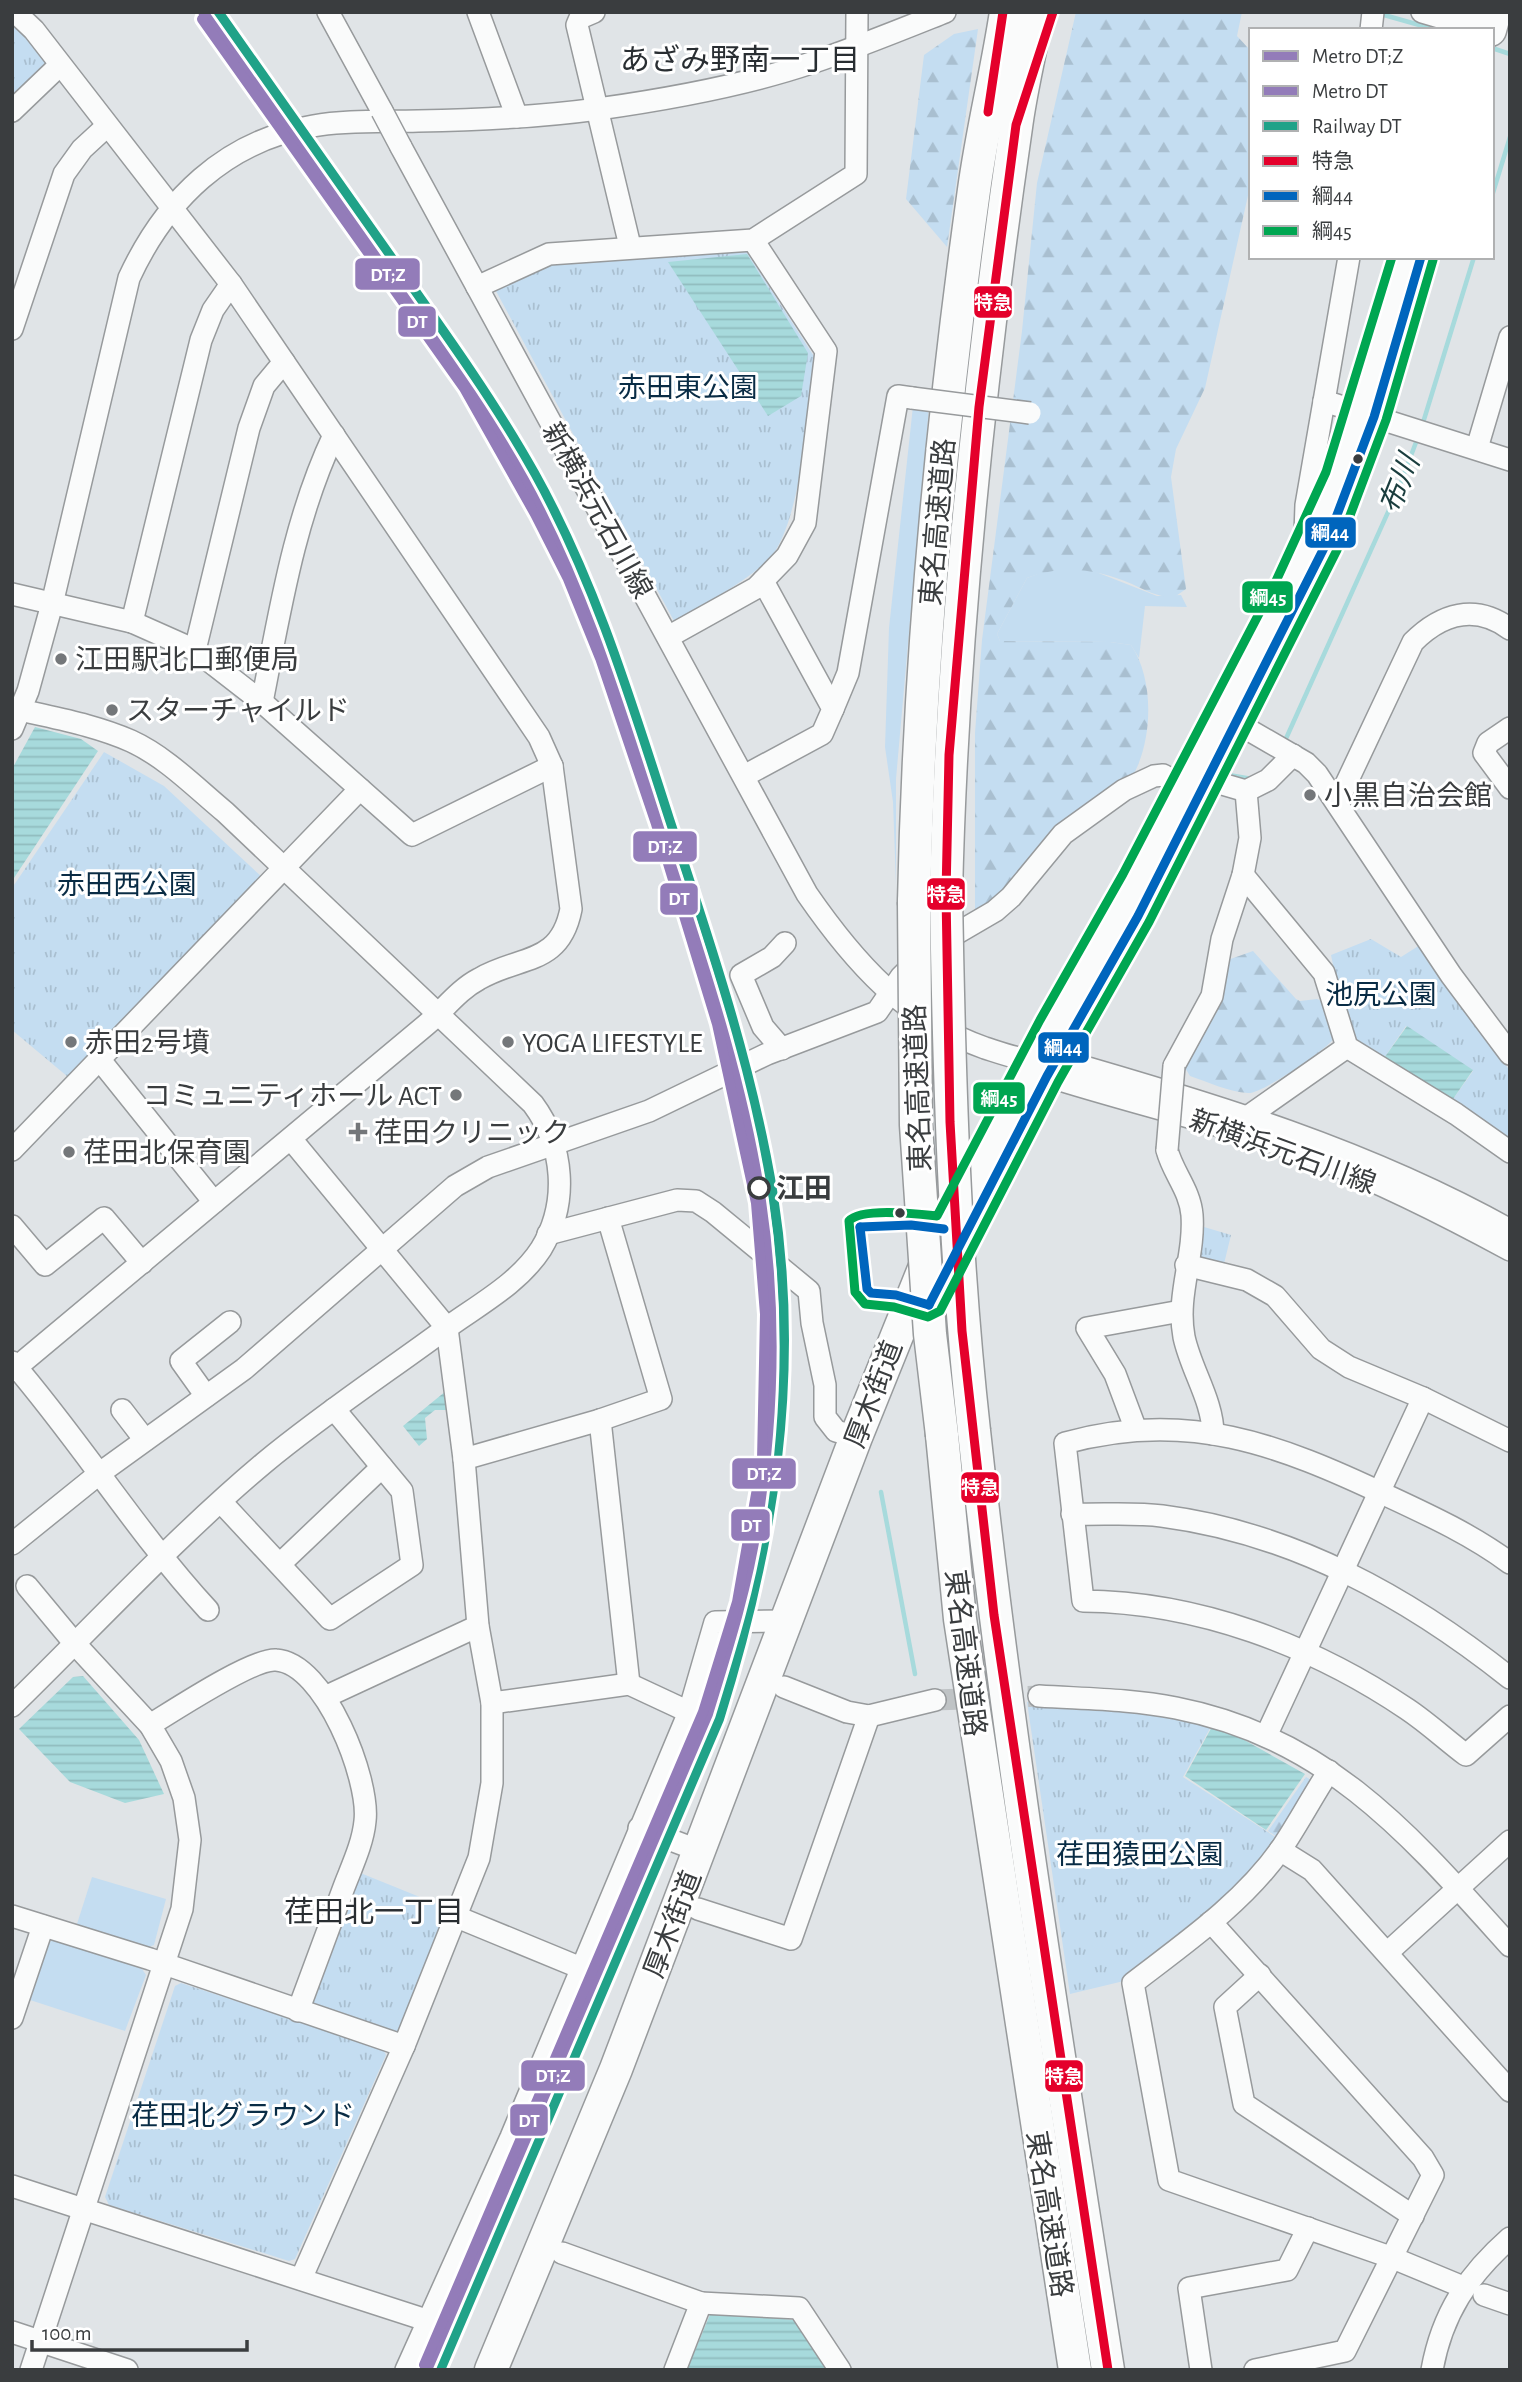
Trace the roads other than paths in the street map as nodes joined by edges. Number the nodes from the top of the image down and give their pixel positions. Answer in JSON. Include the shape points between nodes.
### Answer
{"nodes":[{"id":1,"x":15,"y":12,"type":"edge"},
{"id":2,"x":328,"y":12,"type":"edge"},
{"id":3,"x":478,"y":12,"type":"edge"},
{"id":4,"x":594,"y":12,"type":"edge"},
{"id":5,"x":857,"y":12,"type":"edge"},
{"id":6,"x":945,"y":12,"type":"edge"},
{"id":7,"x":1422,"y":12,"type":"edge"},
{"id":8,"x":1035,"y":20,"type":"edge"},
{"id":9,"x":1488,"y":20,"type":"edge"},
{"id":10,"x":1004,"y":24,"type":"edge"},
{"id":11,"x":856,"y":46,"type":"junction"},
{"id":12,"x":60,"y":65,"type":"junction"},
{"id":13,"x":596,"y":109,"type":"junction"},
{"id":14,"x":12,"y":111,"type":"edge"},
{"id":15,"x":517,"y":117,"type":"junction"},
{"id":16,"x":107,"y":126,"type":"junction"},
{"id":17,"x":170,"y":207,"type":"junction"},
{"id":18,"x":753,"y":240,"type":"junction"},
{"id":19,"x":630,"y":246,"type":"junction"},
{"id":20,"x":1349,"y":259,"type":"edge"},
{"id":21,"x":1405,"y":259,"type":"edge"},
{"id":22,"x":1421,"y":259,"type":"edge"},
{"id":23,"x":231,"y":284,"type":"junction"},
{"id":24,"x":477,"y":287,"type":"junction"},
{"id":25,"x":12,"y":329,"type":"edge"},
{"id":26,"x":1510,"y":337,"type":"edge"},
{"id":27,"x":284,"y":362,"type":"junction"},
{"id":28,"x":1324,"y":401,"type":"junction"},
{"id":29,"x":1030,"y":414,"type":"dead end"},
{"id":30,"x":1366,"y":415,"type":"junction"},
{"id":31,"x":334,"y":435,"type":"junction"},
{"id":32,"x":1477,"y":449,"type":"junction"},
{"id":33,"x":1510,"y":460,"type":"edge"},
{"id":34,"x":1304,"y":551,"type":"junction"},
{"id":35,"x":763,"y":581,"type":"junction"},
{"id":36,"x":12,"y":594,"type":"edge"},
{"id":37,"x":52,"y":604,"type":"junction"},
{"id":38,"x":132,"y":622,"type":"junction"},
{"id":39,"x":1510,"y":629,"type":"edge"},
{"id":40,"x":668,"y":637,"type":"junction"},
{"id":41,"x":195,"y":650,"type":"junction"},
{"id":42,"x":262,"y":702,"type":"junction"},
{"id":43,"x":833,"y":709,"type":"junction"},
{"id":44,"x":15,"y":716,"type":"edge"},
{"id":45,"x":1235,"y":722,"type":"junction"},
{"id":46,"x":1510,"y":728,"type":"edge"},
{"id":47,"x":1286,"y":751,"type":"junction"},
{"id":48,"x":552,"y":766,"type":"junction"},
{"id":49,"x":1199,"y":774,"type":"junction"},
{"id":50,"x":744,"y":776,"type":"junction"},
{"id":51,"x":1510,"y":788,"type":"edge"},
{"id":52,"x":360,"y":789,"type":"junction"},
{"id":53,"x":1247,"y":791,"type":"junction"},
{"id":54,"x":1337,"y":803,"type":"junction"},
{"id":55,"x":283,"y":869,"type":"junction"},
{"id":56,"x":1243,"y":875,"type":"junction"},
{"id":57,"x":785,"y":943,"type":"dead end"},
{"id":58,"x":889,"y":994,"type":"junction"},
{"id":59,"x":439,"y":1015,"type":"junction"},
{"id":60,"x":1347,"y":1047,"type":"junction"},
{"id":61,"x":782,"y":1049,"type":"junction"},
{"id":62,"x":1510,"y":1054,"type":"edge"},
{"id":63,"x":100,"y":1060,"type":"junction"},
{"id":64,"x":1045,"y":1066,"type":"junction"},
{"id":65,"x":1250,"y":1115,"type":"junction"},
{"id":66,"x":292,"y":1139,"type":"junction"},
{"id":67,"x":554,"y":1147,"type":"junction"},
{"id":68,"x":12,"y":1150,"type":"edge"},
{"id":69,"x":1510,"y":1152,"type":"edge"},
{"id":70,"x":214,"y":1202,"type":"junction"},
{"id":71,"x":608,"y":1218,"type":"junction"},
{"id":72,"x":12,"y":1226,"type":"edge"},
{"id":73,"x":1510,"y":1230,"type":"edge"},
{"id":74,"x":548,"y":1234,"type":"junction"},
{"id":75,"x":383,"y":1247,"type":"junction"},
{"id":76,"x":1510,"y":1250,"type":"edge"},
{"id":77,"x":142,"y":1263,"type":"junction"},
{"id":78,"x":1186,"y":1265,"type":"junction"},
{"id":79,"x":1181,"y":1311,"type":"junction"},
{"id":80,"x":230,"y":1322,"type":"dead end"},
{"id":81,"x":447,"y":1328,"type":"junction"},
{"id":82,"x":14,"y":1367,"type":"edge"},
{"id":83,"x":206,"y":1396,"type":"junction"},
{"id":84,"x":1423,"y":1398,"type":"junction"},
{"id":85,"x":334,"y":1409,"type":"junction"},
{"id":86,"x":122,"y":1410,"type":"dead end"},
{"id":87,"x":600,"y":1420,"type":"junction"},
{"id":88,"x":1136,"y":1430,"type":"junction"},
{"id":89,"x":1213,"y":1434,"type":"junction"},
{"id":90,"x":856,"y":1437,"type":"junction"},
{"id":91,"x":145,"y":1440,"type":"junction"},
{"id":92,"x":1510,"y":1441,"type":"edge"},
{"id":93,"x":464,"y":1460,"type":"junction"},
{"id":94,"x":382,"y":1467,"type":"junction"},
{"id":95,"x":100,"y":1474,"type":"junction"},
{"id":96,"x":1379,"y":1492,"type":"junction"},
{"id":97,"x":222,"y":1503,"type":"junction"},
{"id":98,"x":1072,"y":1514,"type":"junction"},
{"id":99,"x":12,"y":1544,"type":"edge"},
{"id":100,"x":164,"y":1558,"type":"junction"},
{"id":101,"x":1510,"y":1563,"type":"edge"},
{"id":102,"x":281,"y":1564,"type":"junction"},
{"id":103,"x":1344,"y":1571,"type":"junction"},
{"id":104,"x":27,"y":1586,"type":"dead end"},
{"id":105,"x":208,"y":1610,"type":"dead end"},
{"id":106,"x":788,"y":1621,"type":"junction"},
{"id":107,"x":478,"y":1626,"type":"junction"},
{"id":108,"x":76,"y":1645,"type":"junction"},
{"id":109,"x":1306,"y":1653,"type":"junction"},
{"id":110,"x":1510,"y":1678,"type":"edge"},
{"id":111,"x":629,"y":1684,"type":"junction"},
{"id":112,"x":784,"y":1687,"type":"junction"},
{"id":113,"x":1039,"y":1696,"type":"tunnel mouth"},
{"id":114,"x":325,"y":1697,"type":"junction"},
{"id":115,"x":935,"y":1700,"type":"tunnel mouth"},
{"id":116,"x":492,"y":1703,"type":"junction"},
{"id":117,"x":12,"y":1706,"type":"edge"},
{"id":118,"x":689,"y":1712,"type":"junction"},
{"id":119,"x":869,"y":1716,"type":"junction"},
{"id":120,"x":1510,"y":1716,"type":"edge"},
{"id":121,"x":150,"y":1725,"type":"junction"},
{"id":122,"x":1266,"y":1736,"type":"junction"},
{"id":123,"x":1329,"y":1771,"type":"junction"},
{"id":124,"x":639,"y":1828,"type":"junction"},
{"id":125,"x":1510,"y":1841,"type":"edge"},
{"id":126,"x":1280,"y":1850,"type":"junction"},
{"id":127,"x":700,"y":1851,"type":"junction"},
{"id":128,"x":1458,"y":1888,"type":"junction"},
{"id":129,"x":698,"y":1909,"type":"junction"},
{"id":130,"x":12,"y":1916,"type":"edge"},
{"id":131,"x":457,"y":1917,"type":"junction"},
{"id":132,"x":1211,"y":1922,"type":"junction"},
{"id":133,"x":43,"y":1926,"type":"junction"},
{"id":134,"x":1510,"y":1946,"type":"edge"},
{"id":135,"x":1387,"y":1953,"type":"junction"},
{"id":136,"x":164,"y":1965,"type":"junction"},
{"id":137,"x":581,"y":1968,"type":"junction"},
{"id":138,"x":1260,"y":1975,"type":"junction"},
{"id":139,"x":298,"y":2011,"type":"junction"},
{"id":140,"x":12,"y":2018,"type":"edge"},
{"id":141,"x":404,"y":2046,"type":"junction"},
{"id":142,"x":1510,"y":2091,"type":"edge"},
{"id":143,"x":12,"y":2186,"type":"edge"},
{"id":144,"x":84,"y":2209,"type":"junction"},
{"id":145,"x":1413,"y":2216,"type":"junction"},
{"id":146,"x":1308,"y":2228,"type":"junction"},
{"id":147,"x":1510,"y":2238,"type":"edge"},
{"id":148,"x":562,"y":2253,"type":"junction"},
{"id":149,"x":1393,"y":2258,"type":"junction"},
{"id":150,"x":301,"y":2279,"type":"junction"},
{"id":151,"x":1463,"y":2287,"type":"junction"},
{"id":152,"x":1484,"y":2295,"type":"dead end"},
{"id":153,"x":701,"y":2303,"type":"junction"},
{"id":154,"x":1510,"y":2304,"type":"edge"},
{"id":155,"x":426,"y":2320,"type":"junction"},
{"id":156,"x":12,"y":2332,"type":"edge"},
{"id":157,"x":40,"y":2342,"type":"junction"},
{"id":158,"x":31,"y":2370,"type":"edge"},
{"id":159,"x":127,"y":2370,"type":"edge"},
{"id":160,"x":406,"y":2370,"type":"edge"},
{"id":161,"x":491,"y":2370,"type":"edge"},
{"id":162,"x":512,"y":2370,"type":"edge"},
{"id":163,"x":675,"y":2370,"type":"edge"},
{"id":164,"x":840,"y":2370,"type":"edge"},
{"id":165,"x":1075,"y":2370,"type":"edge"},
{"id":166,"x":1108,"y":2370,"type":"edge"},
{"id":167,"x":1201,"y":2370,"type":"edge"},
{"id":168,"x":1255,"y":2370,"type":"edge"},
{"id":169,"x":1432,"y":2370,"type":"edge"}],
"edges":[{"from":1,"to":12,"type":"street"},
{"from":2,"to":24,"type":"street","name":"新横浜元石川線","bridge":true},
{"from":3,"to":15,"type":"street"},
{"from":4,"to":13,"type":"street","via":[[577,24]]},
{"from":5,"to":11,"type":"street"},
{"from":6,"to":11,"type":"street"},
{"from":7,"to":9,"type":"street","via":[[1463,24]]},
{"from":8,"to":166,"type":"highway","name":"東名高速道路","bridge":true,"via":[[1016,125],[979,407],[950,741],[946,894],[952,1184],[962,1331],[994,1615]]},
{"from":10,"to":165,"type":"highway","name":"東名高速道路","bridge":true,"via":[[974,188],[925,656],[914,902],[916,1125],[930,1334],[960,1619]]},
{"from":11,"to":13,"type":"street","via":[[809,64],[703,90]]},
{"from":11,"to":18,"type":"street","via":[[856,174]]},
{"from":12,"to":14,"type":"street"},
{"from":12,"to":16,"type":"street"},
{"from":13,"to":15,"type":"street"},
{"from":13,"to":19,"type":"street"},
{"from":15,"to":17,"type":"street","via":[[332,123],[290,131],[222,161]]},
{"from":16,"to":17,"type":"street"},
{"from":16,"to":25,"type":"street","via":[[64,174]]},
{"from":17,"to":23,"type":"street"},
{"from":17,"to":37,"type":"street","via":[[129,278]]},
{"from":18,"to":19,"type":"street"},
{"from":18,"to":35,"type":"street","via":[[826,351],[805,523],[787,556]]},
{"from":19,"to":24,"type":"street","via":[[550,254]]},
{"from":20,"to":28,"type":"street"},
{"from":21,"to":30,"type":"highway","name":"厚木街道"},
{"from":22,"to":30,"type":"highway","name":"厚木街道"},
{"from":23,"to":27,"type":"street"},
{"from":23,"to":38,"type":"street","via":[[213,310],[201,340]]},
{"from":24,"to":40,"type":"street","name":"新横浜元石川線"},
{"from":26,"to":32,"type":"street"},
{"from":27,"to":31,"type":"street"},
{"from":27,"to":41,"type":"street","via":[[264,386],[249,428]]},
{"from":28,"to":30,"type":"street"},
{"from":28,"to":34,"type":"street","via":[[1306,505]]},
{"from":29,"to":43,"type":"street","bridge":true,"via":[[898,396],[848,673]]},
{"from":30,"to":32,"type":"street"},
{"from":30,"to":34,"type":"highway","name":"厚木街道"},
{"from":30,"to":45,"type":"highway","name":"厚木街道","via":[[1326,544]]},
{"from":31,"to":42,"type":"street","via":[[312,482],[299,529]]},
{"from":31,"to":48,"type":"street","via":[[538,737]]},
{"from":32,"to":33,"type":"street"},
{"from":34,"to":49,"type":"highway","name":"厚木街道"},
{"from":35,"to":40,"type":"street"},
{"from":35,"to":43,"type":"street"},
{"from":36,"to":37,"type":"street"},
{"from":37,"to":38,"type":"street"},
{"from":37,"to":44,"type":"street"},
{"from":38,"to":41,"type":"street"},
{"from":39,"to":54,"type":"street","via":[[1475,613],[1450,616],[1430,625],[1413,642]]},
{"from":40,"to":50,"type":"street","name":"新横浜元石川線"},
{"from":41,"to":42,"type":"street"},
{"from":42,"to":52,"type":"street"},
{"from":43,"to":50,"type":"street","via":[[822,734]]},
{"from":44,"to":55,"type":"street","via":[[80,722],[133,742],[177,772]]},
{"from":45,"to":47,"type":"street"},
{"from":45,"to":49,"type":"highway","name":"厚木街道"},
{"from":46,"to":51,"type":"street","via":[[1488,743],[1484,753]]},
{"from":47,"to":53,"type":"street","via":[[1268,780]]},
{"from":47,"to":54,"type":"street","via":[[1306,763]]},
{"from":48,"to":52,"type":"street","via":[[412,835]]},
{"from":48,"to":59,"type":"street","via":[[571,909],[567,932],[555,946],[480,978]]},
{"from":49,"to":53,"type":"street"},
{"from":49,"to":58,"type":"street","via":[[1154,776],[1124,790],[1063,834],[995,911],[935,946],[901,976]]},
{"from":49,"to":64,"type":"highway","name":"厚木街道"},
{"from":50,"to":58,"type":"street","name":"新横浜元石川線","via":[[821,916]]},
{"from":52,"to":55,"type":"street"},
{"from":53,"to":56,"type":"street","via":[[1250,838]]},
{"from":54,"to":62,"type":"street","via":[[1451,975]]},
{"from":55,"to":59,"type":"street"},
{"from":55,"to":63,"type":"street"},
{"from":56,"to":60,"type":"street","via":[[1324,973]]},
{"from":56,"to":78,"type":"street","bridge":true,"via":[[1222,939],[1212,996],[1174,1066],[1167,1150],[1192,1212]]},
{"from":57,"to":61,"type":"street","via":[[772,957],[741,975],[763,1027]]},
{"from":58,"to":61,"type":"street","via":[[877,1012]]},
{"from":58,"to":64,"type":"street","name":"新横浜元石川線","via":[[965,1041]]},
{"from":59,"to":66,"type":"street"},
{"from":59,"to":67,"type":"street","via":[[533,1104]]},
{"from":60,"to":65,"type":"street"},
{"from":60,"to":69,"type":"street"},
{"from":61,"to":67,"type":"street","via":[[649,1111]]},
{"from":63,"to":68,"type":"street"},
{"from":63,"to":70,"type":"street"},
{"from":64,"to":65,"type":"street","name":"新横浜元石川線"},
{"from":64,"to":76,"type":"street","name":"新横浜元石川線","via":[[1323,1160],[1438,1211]]},
{"from":64,"to":90,"type":"highway","name":"厚木街道","via":[[930,1254]]},
{"from":64,"to":112,"type":"highway","name":"厚木街道","via":[[920,1325]]},
{"from":65,"to":73,"type":"street","name":"新横浜元石川線","via":[[1438,1192]]},
{"from":66,"to":70,"type":"street"},
{"from":66,"to":75,"type":"street"},
{"from":67,"to":74,"type":"street","via":[[560,1182]]},
{"from":67,"to":75,"type":"street","via":[[488,1167],[455,1186]]},
{"from":70,"to":77,"type":"street"},
{"from":71,"to":74,"type":"street"},
{"from":71,"to":87,"type":"street","via":[[661,1399]]},
{"from":71,"to":90,"type":"street","via":[[658,1203],[696,1201],[736,1228],[808,1291],[825,1385],[825,1416],[836,1431]]},
{"from":72,"to":77,"type":"street","via":[[45,1265],[104,1218]]},
{"from":74,"to":81,"type":"street","via":[[517,1277]]},
{"from":75,"to":81,"type":"street"},
{"from":75,"to":83,"type":"street","via":[[244,1369]]},
{"from":77,"to":82,"type":"street"},
{"from":78,"to":79,"type":"street"},
{"from":78,"to":84,"type":"street","via":[[1247,1280],[1275,1296],[1321,1349],[1349,1367]]},
{"from":79,"to":88,"type":"street","via":[[1087,1328],[1115,1374]]},
{"from":79,"to":89,"type":"street","via":[[1184,1338],[1213,1420]]},
{"from":80,"to":83,"type":"street","via":[[181,1362]]},
{"from":81,"to":85,"type":"street"},
{"from":81,"to":93,"type":"street"},
{"from":82,"to":95,"type":"street"},
{"from":83,"to":91,"type":"street"},
{"from":84,"to":92,"type":"street"},
{"from":84,"to":96,"type":"street"},
{"from":85,"to":94,"type":"street"},
{"from":85,"to":97,"type":"street","via":[[263,1463]]},
{"from":86,"to":91,"type":"street"},
{"from":87,"to":93,"type":"street"},
{"from":87,"to":111,"type":"street"},
{"from":88,"to":89,"type":"street"},
{"from":88,"to":98,"type":"street","via":[[1065,1443]]},
{"from":89,"to":96,"type":"street","via":[[1314,1461]]},
{"from":90,"to":106,"type":"highway","name":"厚木街道"},
{"from":91,"to":95,"type":"street"},
{"from":93,"to":107,"type":"street"},
{"from":94,"to":102,"type":"street"},
{"from":94,"to":102,"type":"street","via":[[402,1491],[412,1565],[330,1619]]},
{"from":95,"to":99,"type":"street"},
{"from":95,"to":100,"type":"street"},
{"from":96,"to":101,"type":"street","via":[[1445,1522]]},
{"from":96,"to":103,"type":"street"},
{"from":97,"to":100,"type":"street"},
{"from":97,"to":102,"type":"street"},
{"from":98,"to":103,"type":"street","via":[[1162,1516],[1265,1539]]},
{"from":98,"to":109,"type":"street","via":[[1083,1601],[1131,1601],[1178,1609],[1236,1625]]},
{"from":100,"to":105,"type":"street"},
{"from":100,"to":108,"type":"street"},
{"from":103,"to":109,"type":"street"},
{"from":103,"to":110,"type":"street","via":[[1408,1604]]},
{"from":104,"to":108,"type":"street"},
{"from":106,"to":118,"type":"street","via":[[715,1622]]},
{"from":106,"to":127,"type":"highway","name":"厚木街道"},
{"from":107,"to":114,"type":"street"},
{"from":107,"to":116,"type":"street"},
{"from":108,"to":117,"type":"street"},
{"from":108,"to":121,"type":"street"},
{"from":109,"to":120,"type":"street","via":[[1400,1704],[1466,1755]]},
{"from":109,"to":122,"type":"street"},
{"from":111,"to":116,"type":"street"},
{"from":111,"to":118,"type":"street"},
{"from":112,"to":119,"type":"street"},
{"from":112,"to":129,"type":"highway","name":"厚木街道"},
{"from":113,"to":122,"type":"street","via":[[1097,1697],[1176,1708]]},
{"from":114,"to":121,"type":"street","via":[[306,1673],[277,1659],[256,1664]]},
{"from":114,"to":139,"type":"street","via":[[363,1786],[365,1825]]},
{"from":115,"to":119,"type":"street"},
{"from":116,"to":131,"type":"street","via":[[492,1783],[480,1858]]},
{"from":118,"to":124,"type":"street"},
{"from":119,"to":129,"type":"street","via":[[791,1939]]},
{"from":121,"to":136,"type":"street","via":[[179,1782],[190,1840],[185,1898]]},
{"from":122,"to":123,"type":"street"},
{"from":123,"to":126,"type":"street"},
{"from":123,"to":128,"type":"street","via":[[1395,1821]]},
{"from":124,"to":127,"type":"street"},
{"from":124,"to":137,"type":"street"},
{"from":125,"to":128,"type":"street"},
{"from":126,"to":132,"type":"street"},
{"from":126,"to":135,"type":"street","via":[[1312,1870]]},
{"from":127,"to":161,"type":"highway","name":"厚木街道","via":[[616,2069]]},
{"from":128,"to":134,"type":"street"},
{"from":128,"to":135,"type":"street"},
{"from":129,"to":148,"type":"highway","name":"厚木街道"},
{"from":130,"to":133,"type":"street"},
{"from":131,"to":137,"type":"street"},
{"from":131,"to":141,"type":"street"},
{"from":132,"to":138,"type":"street"},
{"from":132,"to":146,"type":"street","via":[[1133,1983],[1169,2180]]},
{"from":133,"to":136,"type":"street"},
{"from":133,"to":140,"type":"street"},
{"from":135,"to":142,"type":"street"},
{"from":136,"to":139,"type":"street"},
{"from":136,"to":144,"type":"street"},
{"from":137,"to":155,"type":"street","via":[[511,2137]]},
{"from":138,"to":145,"type":"street","via":[[1423,2158],[1433,2175]]},
{"from":138,"to":145,"type":"street","via":[[1226,2007],[1244,2104]]},
{"from":139,"to":141,"type":"street"},
{"from":141,"to":150,"type":"street"},
{"from":143,"to":144,"type":"street"},
{"from":144,"to":150,"type":"street"},
{"from":144,"to":157,"type":"street"},
{"from":145,"to":149,"type":"street"},
{"from":146,"to":149,"type":"street"},
{"from":146,"to":167,"type":"street","via":[[1287,2270],[1189,2288]]},
{"from":147,"to":151,"type":"street","via":[[1480,2264]]},
{"from":148,"to":153,"type":"street"},
{"from":148,"to":162,"type":"highway","name":"厚木街道"},
{"from":149,"to":151,"type":"street"},
{"from":149,"to":168,"type":"street","via":[[1345,2351]]},
{"from":150,"to":155,"type":"street"},
{"from":151,"to":169,"type":"street","via":[[1446,2317]]},
{"from":152,"to":154,"type":"street"},
{"from":153,"to":163,"type":"street"},
{"from":153,"to":164,"type":"street","via":[[799,2308]]},
{"from":155,"to":160,"type":"street"},
{"from":156,"to":157,"type":"street"},
{"from":157,"to":158,"type":"street"},
{"from":157,"to":159,"type":"street"}]}
